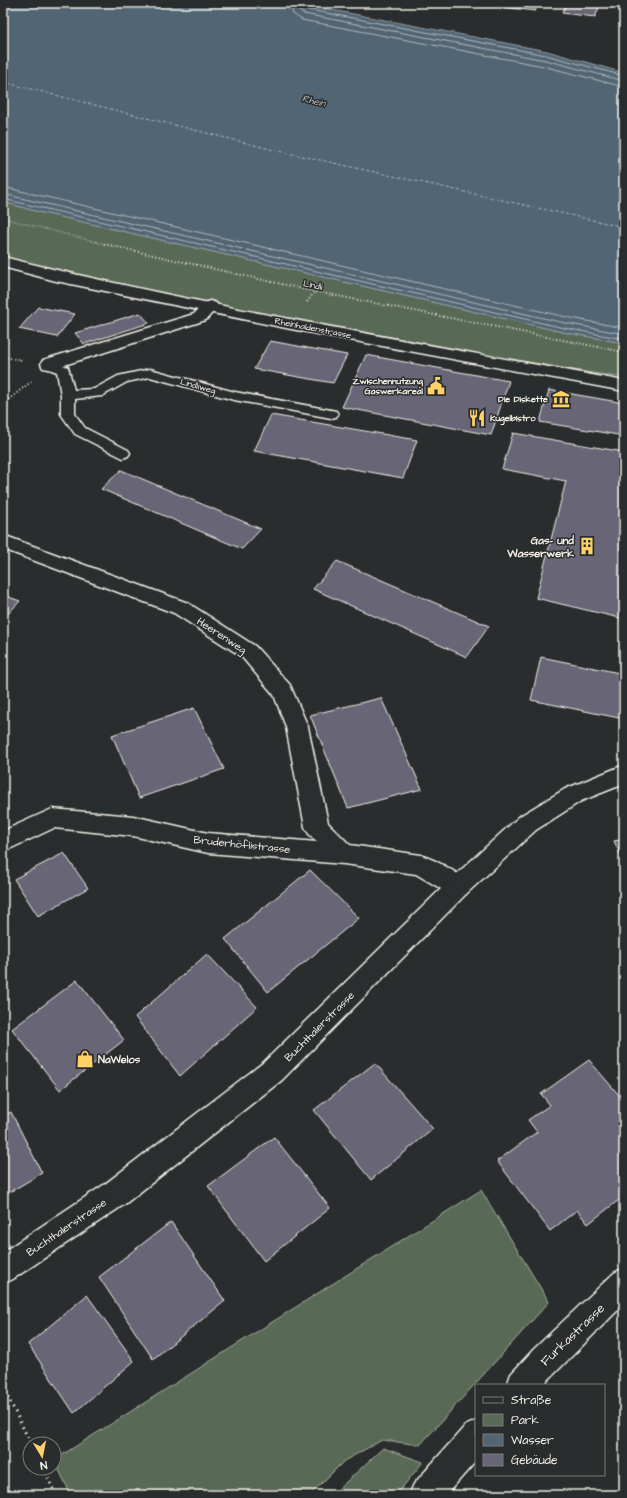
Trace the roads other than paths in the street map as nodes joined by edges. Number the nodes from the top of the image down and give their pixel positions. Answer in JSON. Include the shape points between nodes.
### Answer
{"nodes":[{"id":1,"x":3,"y":262,"type":"edge"},
{"id":2,"x":210,"y":306,"type":"junction"},
{"id":3,"x":49,"y":364,"type":"joint"},
{"id":4,"x":624,"y":386,"type":"edge"},
{"id":5,"x":68,"y":395,"type":"junction"},
{"id":6,"x":331,"y":414,"type":"dead end"},
{"id":7,"x":124,"y":453,"type":"dead end"},
{"id":8,"x":3,"y":542,"type":"edge"},
{"id":9,"x":624,"y":774,"type":"edge"},
{"id":10,"x":3,"y":842,"type":"edge"},
{"id":11,"x":344,"y":854,"type":"junction"},
{"id":12,"x":458,"y":887,"type":"junction"},
{"id":13,"x":3,"y":1269,"type":"edge"},
{"id":14,"x":624,"y":1283,"type":"edge"},
{"id":15,"x":523,"y":1384,"type":"edge"},
{"id":16,"x":475,"y":1438,"type":"edge"},
{"id":17,"x":425,"y":1495,"type":"edge"}],
"edges":[{"from":1,"to":2,"type":"street","name":"Rheinhaldenstrasse","via":[[56,276]]},
{"from":2,"to":3,"type":"street","via":[[200,317]]},
{"from":2,"to":4,"type":"street","name":"Rheinhaldenstrasse","via":[[291,324]]},
{"from":3,"to":5,"type":"lane","via":[[63,370]]},
{"from":5,"to":6,"type":"lane","name":"Lindliweg","via":[[97,393],[123,379],[150,373],[234,396]]},
{"from":5,"to":7,"type":"lane","via":[[68,414],[80,431]]},
{"from":8,"to":11,"type":"street","name":"Heerenweg","via":[[181,608],[248,651],[283,691],[297,727],[317,827]]},
{"from":9,"to":12,"type":"street","name":"Buchthalerstrasse","via":[[573,795],[528,823]]},
{"from":10,"to":11,"type":"street","name":"Bruderhöflistrasse","via":[[52,818],[133,826],[208,843]]},
{"from":11,"to":12,"type":"street","name":"Bruderhöflistrasse","via":[[421,865]]},
{"from":12,"to":13,"type":"street","name":"Buchthalerstrasse","via":[[273,1071],[115,1194]]},
{"from":14,"to":15,"type":"street","name":"Furkastrasse"},
{"from":16,"to":17,"type":"street"}]}
